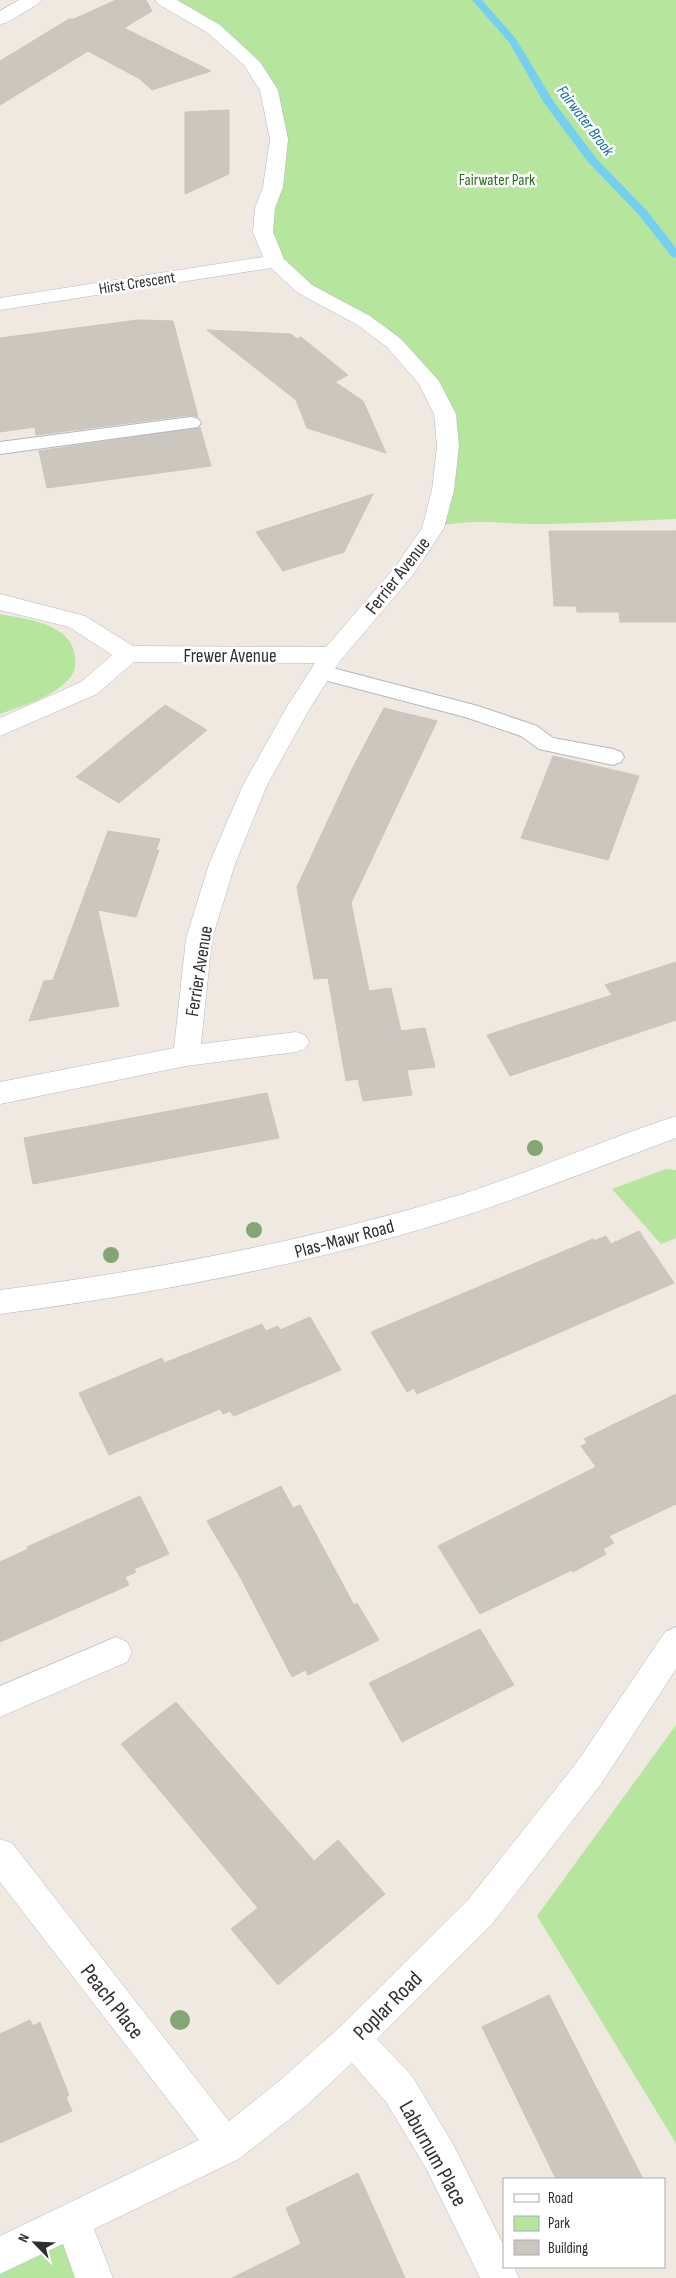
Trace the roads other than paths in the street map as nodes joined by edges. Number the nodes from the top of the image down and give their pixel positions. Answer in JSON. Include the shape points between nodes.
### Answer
{"nodes":[{"id":1,"x":32,"y":0,"type":"edge"},
{"id":2,"x":164,"y":0,"type":"edge"},
{"id":3,"x":0,"y":19,"type":"edge"},
{"id":4,"x":275,"y":261,"type":"junction"},
{"id":5,"x":0,"y":304,"type":"edge"},
{"id":6,"x":191,"y":423,"type":"dead end"},
{"id":7,"x":0,"y":448,"type":"edge"},
{"id":8,"x":0,"y":602,"type":"edge"},
{"id":9,"x":128,"y":654,"type":"junction"},
{"id":10,"x":327,"y":664,"type":"junction"},
{"id":11,"x":0,"y":728,"type":"edge"},
{"id":12,"x":613,"y":757,"type":"dead end"},
{"id":13,"x":296,"y":1042,"type":"dead end"},
{"id":14,"x":186,"y":1056,"type":"junction"},
{"id":15,"x":0,"y":1093,"type":"edge"},
{"id":16,"x":676,"y":1127,"type":"edge"},
{"id":17,"x":0,"y":1302,"type":"edge"},
{"id":18,"x":676,"y":1642,"type":"edge"},
{"id":19,"x":116,"y":1652,"type":"dead end"},
{"id":20,"x":0,"y":1702,"type":"edge"},
{"id":21,"x":0,"y":1855,"type":"edge"},
{"id":22,"x":353,"y":2038,"type":"junction"},
{"id":23,"x":226,"y":2146,"type":"junction"},
{"id":24,"x":72,"y":2219,"type":"junction"},
{"id":25,"x":0,"y":2255,"type":"edge"},
{"id":26,"x":94,"y":2278,"type":"edge"},
{"id":27,"x":500,"y":2278,"type":"edge"}],
"edges":[{"from":1,"to":3,"type":"street"},
{"from":2,"to":4,"type":"street","name":"Ferrier Avenue","via":[[214,29],[251,62],[269,90],[278,139],[273,187],[265,208],[264,232]]},
{"from":4,"to":5,"type":"street","name":"Hirst Crescent"},
{"from":4,"to":10,"type":"street","name":"Ferrier Avenue","via":[[305,289],[363,320],[394,343],[428,382],[445,414],[448,446],[443,490],[433,528],[404,571]]},
{"from":6,"to":7,"type":"lane"},
{"from":8,"to":9,"type":"street","via":[[77,621]]},
{"from":9,"to":10,"type":"street","name":"Frewer Avenue"},
{"from":9,"to":11,"type":"street","via":[[89,688]]},
{"from":10,"to":12,"type":"lane","via":[[529,731],[547,744]]},
{"from":10,"to":14,"type":"street","name":"Ferrier Avenue","via":[[255,785],[222,864],[199,940]]},
{"from":13,"to":14,"type":"street"},
{"from":14,"to":15,"type":"street"},
{"from":16,"to":17,"type":"street","name":"Plas-Mawr Road","via":[[460,1206],[305,1249],[144,1282]]},
{"from":18,"to":22,"type":"street","name":"Poplar Road","via":[[589,1773],[480,1912]]},
{"from":19,"to":20,"type":"street"},
{"from":21,"to":23,"type":"street","name":"Peach Place"},
{"from":22,"to":23,"type":"street","name":"Poplar Road","via":[[292,2094]]},
{"from":22,"to":27,"type":"street","name":"Laburnum Place","via":[[399,2089],[440,2158]]},
{"from":23,"to":24,"type":"street","name":"Poplar Road"},
{"from":24,"to":25,"type":"street","name":"Poplar Road"},
{"from":24,"to":26,"type":"street"}]}
